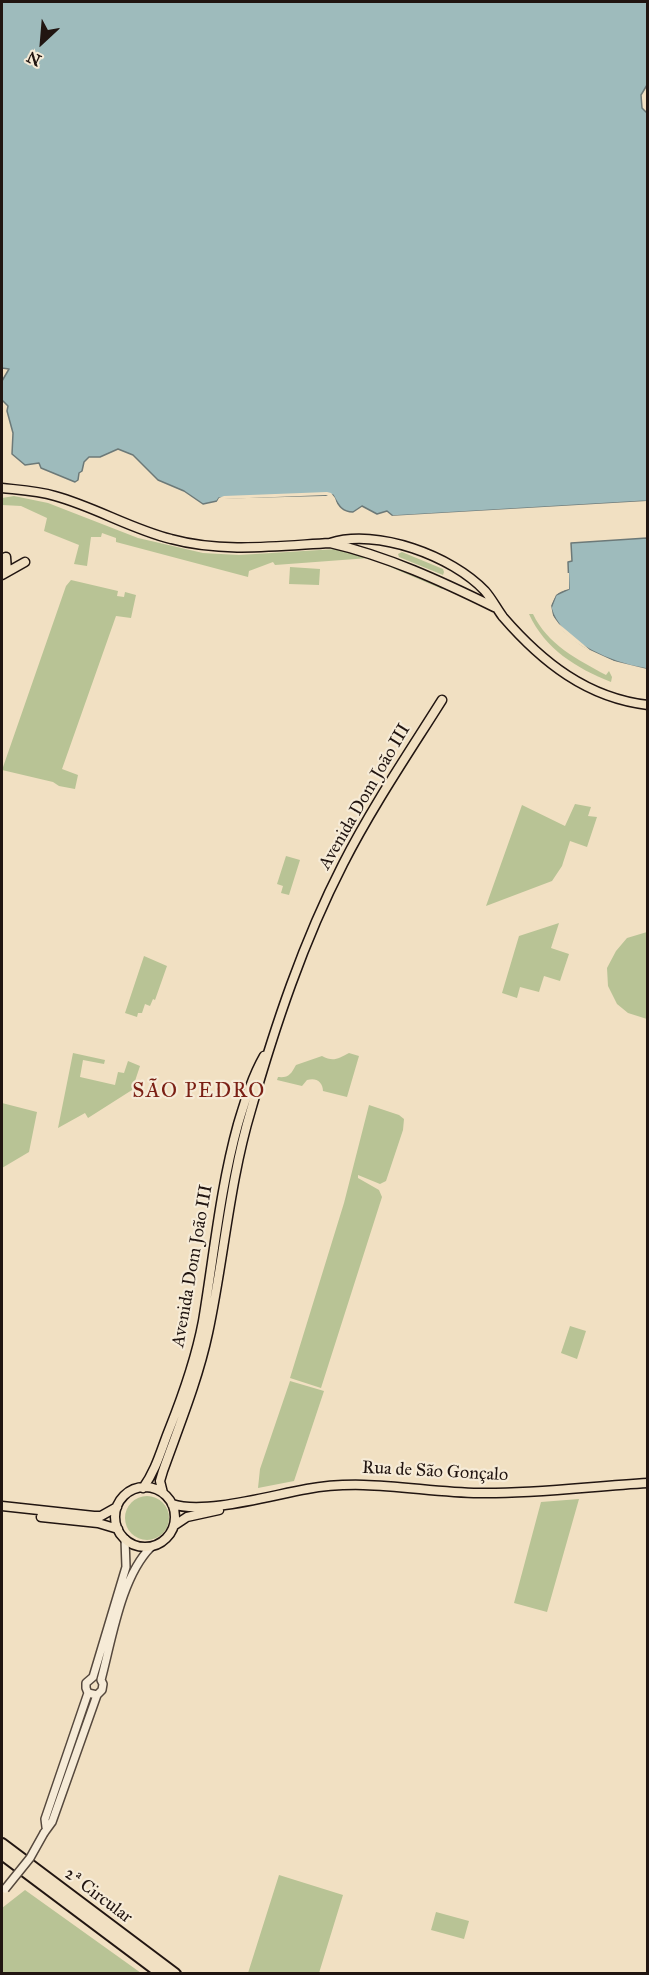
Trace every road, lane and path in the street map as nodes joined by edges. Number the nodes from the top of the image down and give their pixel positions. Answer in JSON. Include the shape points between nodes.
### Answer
{"nodes":[{"id":1,"x":2,"y":488,"type":"edge"},
{"id":2,"x":18,"y":490,"type":"junction"},
{"id":3,"x":2,"y":493,"type":"edge"},
{"id":4,"x":330,"y":543,"type":"junction"},
{"id":5,"x":6,"y":557,"type":"dead end"},
{"id":6,"x":25,"y":562,"type":"dead end"},
{"id":7,"x":4,"y":573,"type":"edge"},
{"id":8,"x":496,"y":608,"type":"junction"},
{"id":9,"x":442,"y":700,"type":"dead end"},
{"id":10,"x":648,"y":705,"type":"edge"},
{"id":11,"x":269,"y":1048,"type":"junction"},
{"id":12,"x":648,"y":1483,"type":"edge"},
{"id":13,"x":143,"y":1488,"type":"junction"},
{"id":14,"x":163,"y":1493,"type":"junction"},
{"id":15,"x":257,"y":1499,"type":"junction"},
{"id":16,"x":172,"y":1504,"type":"junction"},
{"id":17,"x":2,"y":1506,"type":"edge"},
{"id":18,"x":117,"y":1508,"type":"junction"},
{"id":19,"x":2,"y":1512,"type":"edge"},
{"id":20,"x":175,"y":1525,"type":"junction"},
{"id":21,"x":118,"y":1529,"type":"junction"},
{"id":22,"x":125,"y":1539,"type":"junction"},
{"id":23,"x":151,"y":1547,"type":"junction"},
{"id":24,"x":93,"y":1677,"type":"junction"},
{"id":25,"x":102,"y":1680,"type":"junction"},
{"id":26,"x":88,"y":1692,"type":"junction"},
{"id":27,"x":97,"y":1695,"type":"junction"},
{"id":28,"x":45,"y":1830,"type":"junction"},
{"id":29,"x":2,"y":1844,"type":"edge"},
{"id":30,"x":2,"y":1854,"type":"edge"},
{"id":31,"x":3,"y":1891,"type":"edge"},
{"id":32,"x":162,"y":1974,"type":"edge"},
{"id":33,"x":175,"y":1974,"type":"edge"}],
"edges":[{"from":1,"to":2,"type":"main road"},
{"from":2,"to":3,"type":"main road"},
{"from":2,"to":4,"type":"main road","via":[[58,497],[154,534],[191,543],[237,547]]},
{"from":4,"to":8,"type":"main road","via":[[375,555]]},
{"from":4,"to":8,"type":"main road","via":[[370,539],[426,554],[469,577]]},
{"from":5,"to":7,"type":"main road"},
{"from":6,"to":7,"type":"main road"},
{"from":8,"to":10,"type":"main road","via":[[565,675],[611,698]]},
{"from":9,"to":11,"type":"main road","name":"Avenida Dom João III","via":[[343,863],[304,949]]},
{"from":11,"to":13,"type":"main road","name":"Avenida Dom João III","via":[[253,1080],[233,1144],[194,1358],[155,1467]]},
{"from":11,"to":14,"type":"main road","name":"Avenida Dom João III","via":[[241,1148],[208,1334],[162,1471]]},
{"from":12,"to":15,"type":"main road","name":"Rua de São Gonçalo","via":[[500,1493],[357,1484],[310,1488]]},
{"from":13,"to":14,"type":"main road"},
{"from":13,"to":18,"type":"main road","via":[[124,1496]]},
{"from":14,"to":16,"type":"main road"},
{"from":15,"to":16,"type":"main road","name":"Rua de São Gonçalo","via":[[187,1508]]},
{"from":15,"to":20,"type":"main road","name":"Rua de São Gonçalo","via":[[187,1516]]},
{"from":16,"to":20,"type":"main road"},
{"from":17,"to":18,"type":"main road","via":[[94,1516]]},
{"from":18,"to":21,"type":"main road"},
{"from":19,"to":21,"type":"main road","via":[[98,1523]]},
{"from":20,"to":23,"type":"main road","via":[[164,1541]]},
{"from":21,"to":22,"type":"main road"},
{"from":22,"to":23,"type":"main road"},
{"from":22,"to":24,"type":"street","via":[[126,1567]]},
{"from":23,"to":25,"type":"street","via":[[130,1579]]},
{"from":24,"to":25,"type":"street"},
{"from":24,"to":26,"type":"street","via":[[86,1683]]},
{"from":25,"to":27,"type":"street","via":[[103,1688]]},
{"from":26,"to":27,"type":"street"},
{"from":26,"to":28,"type":"street"},
{"from":27,"to":28,"type":"street","via":[[52,1822]]},
{"from":28,"to":31,"type":"street","bridge":true,"via":[[30,1858]]},
{"from":29,"to":33,"type":"highway","name":"2ª Circular"},
{"from":30,"to":32,"type":"highway","name":"2ª Circular"}]}
